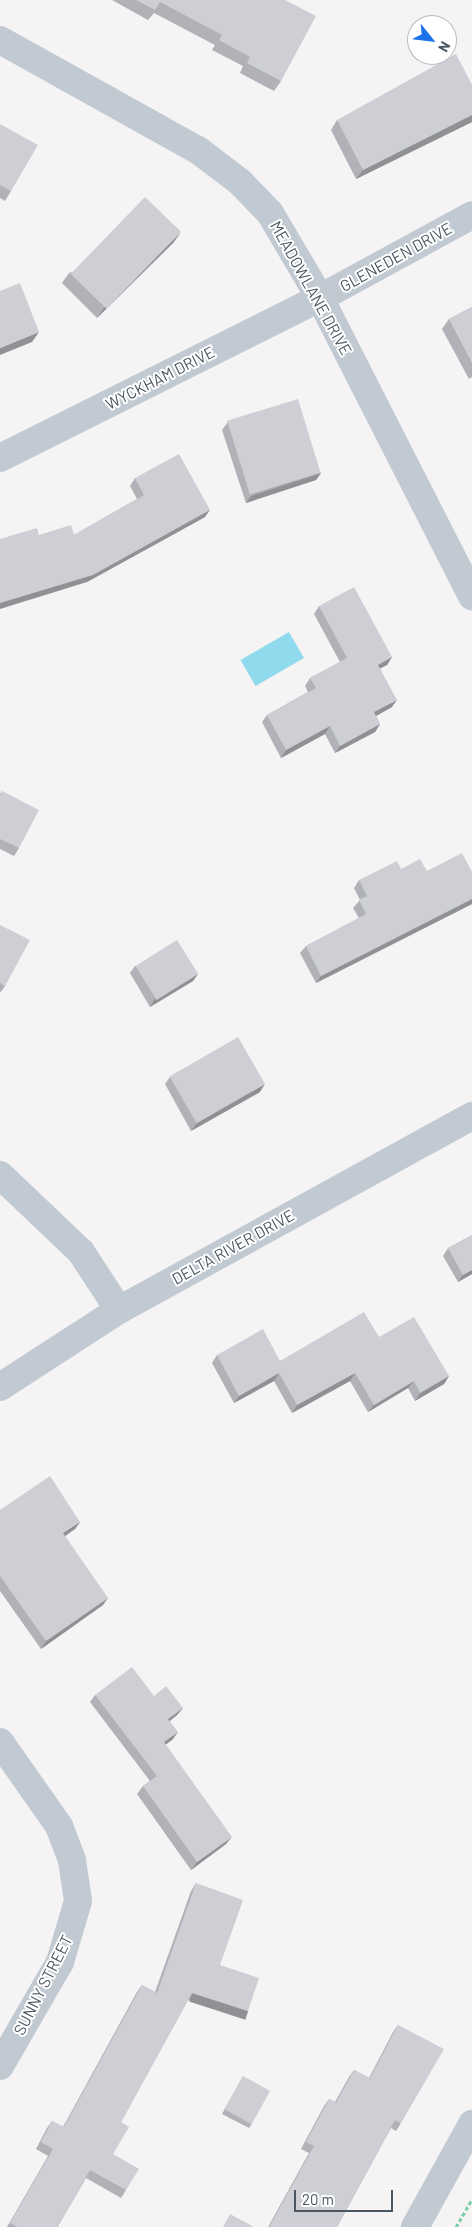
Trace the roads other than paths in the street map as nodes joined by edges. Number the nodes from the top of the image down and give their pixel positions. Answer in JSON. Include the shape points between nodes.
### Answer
{"nodes":[{"id":1,"x":0,"y":40,"type":"edge"},
{"id":2,"x":472,"y":215,"type":"edge"},
{"id":3,"x":320,"y":298,"type":"junction"},
{"id":4,"x":0,"y":458,"type":"edge"},
{"id":5,"x":472,"y":596,"type":"edge"},
{"id":6,"x":472,"y":1116,"type":"edge"},
{"id":7,"x":0,"y":1175,"type":"edge"},
{"id":8,"x":119,"y":1310,"type":"junction"},
{"id":9,"x":0,"y":1387,"type":"edge"},
{"id":10,"x":0,"y":1742,"type":"edge"},
{"id":11,"x":0,"y":2066,"type":"edge"},
{"id":12,"x":472,"y":2124,"type":"edge"},
{"id":13,"x":415,"y":2227,"type":"edge"}],
"edges":[{"from":1,"to":3,"type":"street","name":"MEADOWLANE DRIVE","via":[[198,150],[240,182],[270,213]]},
{"from":2,"to":3,"type":"street","name":"GLENEDEN DRIVE"},
{"from":3,"to":4,"type":"street","name":"WYCKHAM DRIVE"},
{"from":3,"to":5,"type":"street","name":"MEADOWLANE DRIVE"},
{"from":6,"to":8,"type":"street","name":"DELTA RIVER DRIVE"},
{"from":7,"to":8,"type":"street","via":[[81,1252]]},
{"from":8,"to":9,"type":"street","name":"DELTA RIVER DRIVE"},
{"from":10,"to":11,"type":"street","name":"SUNNY STREET","via":[[59,1826],[72,1860],[78,1901],[60,1962]]},
{"from":12,"to":13,"type":"street"}]}
